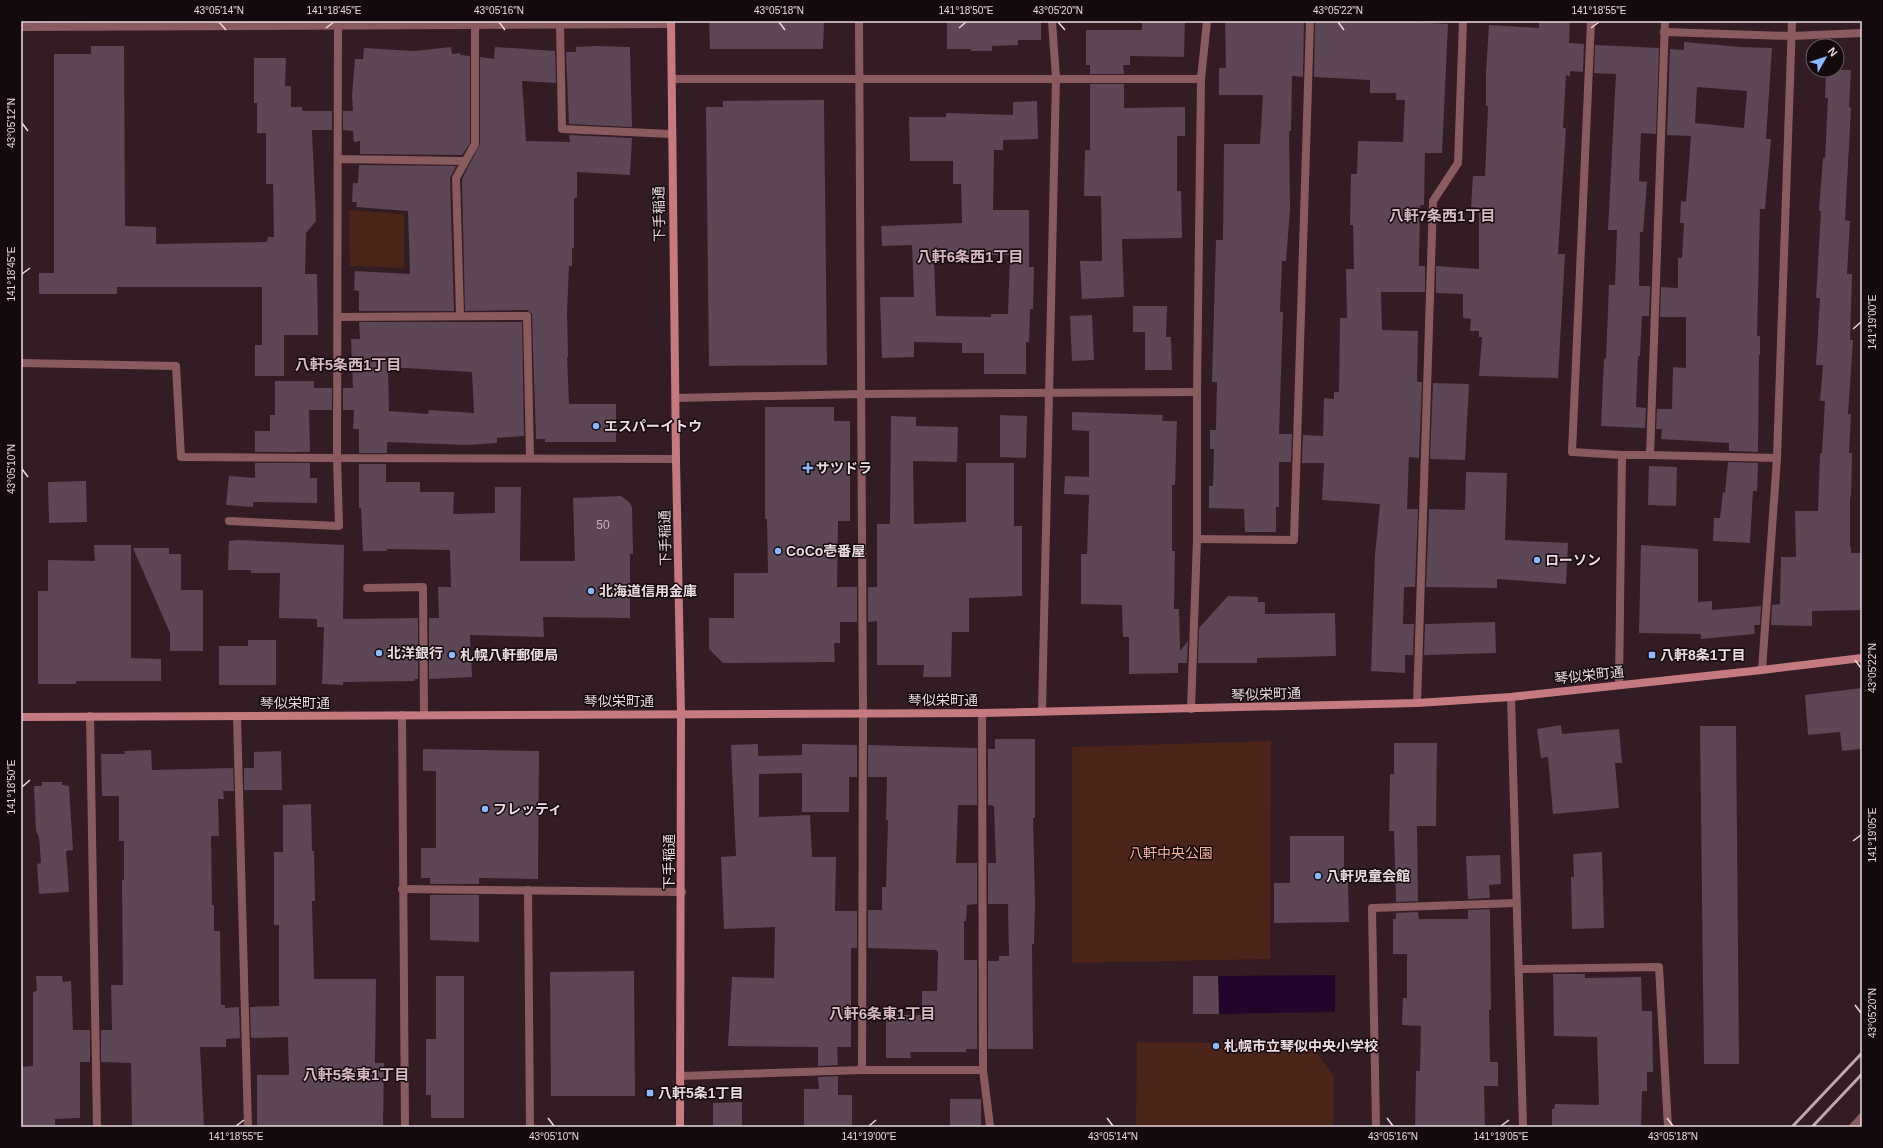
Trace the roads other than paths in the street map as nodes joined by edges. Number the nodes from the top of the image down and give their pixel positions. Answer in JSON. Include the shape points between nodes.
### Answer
{"nodes":[{"id":1,"x":860,"y":21,"type":"edge"},
{"id":2,"x":1052,"y":21,"type":"edge"},
{"id":3,"x":1207,"y":21,"type":"edge"},
{"id":4,"x":1310,"y":21,"type":"edge"},
{"id":5,"x":1463,"y":21,"type":"edge"},
{"id":6,"x":1591,"y":21,"type":"edge"},
{"id":7,"x":1665,"y":21,"type":"edge"},
{"id":8,"x":1792,"y":21,"type":"edge"},
{"id":9,"x":671,"y":22,"type":"edge"},
{"id":10,"x":233,"y":23,"type":"edge"},
{"id":11,"x":338,"y":23,"type":"edge"},
{"id":12,"x":475,"y":24,"type":"junction"},
{"id":13,"x":560,"y":24,"type":"junction"},
{"id":14,"x":21,"y":28,"type":"edge"},
{"id":15,"x":1664,"y":32,"type":"junction"},
{"id":16,"x":1862,"y":33,"type":"edge"},
{"id":17,"x":1791,"y":36,"type":"junction"},
{"id":18,"x":1056,"y":78,"type":"junction"},
{"id":19,"x":1201,"y":78,"type":"junction"},
{"id":20,"x":672,"y":79,"type":"junction"},
{"id":21,"x":861,"y":80,"type":"junction"},
{"id":22,"x":671,"y":134,"type":"junction"},
{"id":23,"x":338,"y":160,"type":"junction"},
{"id":24,"x":465,"y":161,"type":"junction"},
{"id":25,"x":460,"y":315,"type":"junction"},
{"id":26,"x":338,"y":317,"type":"junction"},
{"id":27,"x":21,"y":363,"type":"edge"},
{"id":28,"x":1197,"y":392,"type":"junction"},
{"id":29,"x":861,"y":394,"type":"junction"},
{"id":30,"x":1050,"y":394,"type":"junction"},
{"id":31,"x":676,"y":398,"type":"junction"},
{"id":32,"x":1622,"y":455,"type":"junction"},
{"id":33,"x":1650,"y":455,"type":"junction"},
{"id":34,"x":337,"y":458,"type":"junction"},
{"id":35,"x":530,"y":458,"type":"junction"},
{"id":36,"x":1777,"y":458,"type":"junction"},
{"id":37,"x":676,"y":459,"type":"junction"},
{"id":38,"x":229,"y":521,"type":"dead end"},
{"id":39,"x":1197,"y":539,"type":"junction"},
{"id":40,"x":367,"y":588,"type":"dead end"},
{"id":41,"x":1862,"y":658,"type":"edge"},
{"id":42,"x":1762,"y":670,"type":"junction"},
{"id":43,"x":1619,"y":685,"type":"junction"},
{"id":44,"x":1511,"y":697,"type":"junction"},
{"id":45,"x":1417,"y":702,"type":"junction"},
{"id":46,"x":1191,"y":708,"type":"junction"},
{"id":47,"x":1042,"y":711,"type":"junction"},
{"id":48,"x":862,"y":713,"type":"junction"},
{"id":49,"x":982,"y":713,"type":"junction"},
{"id":50,"x":681,"y":714,"type":"junction"},
{"id":51,"x":402,"y":715,"type":"junction"},
{"id":52,"x":424,"y":715,"type":"junction"},
{"id":53,"x":90,"y":716,"type":"junction"},
{"id":54,"x":238,"y":716,"type":"junction"},
{"id":55,"x":21,"y":717,"type":"edge"},
{"id":56,"x":402,"y":889,"type":"junction"},
{"id":57,"x":528,"y":890,"type":"junction"},
{"id":58,"x":682,"y":892,"type":"junction"},
{"id":59,"x":1516,"y":903,"type":"junction"},
{"id":60,"x":1519,"y":969,"type":"junction"},
{"id":61,"x":862,"y":1070,"type":"junction"},
{"id":62,"x":983,"y":1070,"type":"junction"},
{"id":63,"x":680,"y":1076,"type":"junction"},
{"id":64,"x":1862,"y":1117,"type":"edge"},
{"id":65,"x":990,"y":1126,"type":"edge"},
{"id":66,"x":97,"y":1127,"type":"edge"},
{"id":67,"x":248,"y":1127,"type":"edge"},
{"id":68,"x":405,"y":1127,"type":"edge"},
{"id":69,"x":530,"y":1127,"type":"edge"},
{"id":70,"x":680,"y":1127,"type":"edge"},
{"id":71,"x":1376,"y":1127,"type":"edge"},
{"id":72,"x":1524,"y":1127,"type":"edge"},
{"id":73,"x":1668,"y":1127,"type":"edge"},
{"id":74,"x":1853,"y":1127,"type":"edge"}],
"edges":[{"from":1,"to":21,"type":"street"},
{"from":2,"to":18,"type":"street"},
{"from":3,"to":19,"type":"street"},
{"from":4,"to":39,"type":"street","via":[[1294,540]]},
{"from":5,"to":45,"type":"street","via":[[1458,163],[1433,201]]},
{"from":6,"to":32,"type":"street","via":[[1572,452]]},
{"from":7,"to":15,"type":"street"},
{"from":8,"to":17,"type":"street"},
{"from":9,"to":13,"type":"street"},
{"from":9,"to":20,"type":"main road","name":"下手稲通"},
{"from":10,"to":11,"type":"street"},
{"from":10,"to":14,"type":"street"},
{"from":11,"to":12,"type":"street"},
{"from":11,"to":23,"type":"street"},
{"from":12,"to":13,"type":"street"},
{"from":12,"to":24,"type":"street","via":[[475,144]]},
{"from":13,"to":22,"type":"street","via":[[562,129]]},
{"from":15,"to":17,"type":"street"},
{"from":15,"to":33,"type":"street"},
{"from":16,"to":17,"type":"street"},
{"from":17,"to":36,"type":"street"},
{"from":18,"to":19,"type":"street"},
{"from":18,"to":21,"type":"street"},
{"from":18,"to":30,"type":"street"},
{"from":19,"to":28,"type":"street"},
{"from":20,"to":21,"type":"street"},
{"from":20,"to":22,"type":"main road","name":"下手稲通"},
{"from":21,"to":29,"type":"street"},
{"from":22,"to":31,"type":"main road","name":"下手稲通"},
{"from":23,"to":24,"type":"street"},
{"from":23,"to":26,"type":"street"},
{"from":24,"to":25,"type":"street","via":[[456,178]]},
{"from":25,"to":26,"type":"street"},
{"from":25,"to":35,"type":"street","via":[[527,316]]},
{"from":26,"to":34,"type":"street"},
{"from":27,"to":34,"type":"street","via":[[176,366],[181,457]]},
{"from":28,"to":30,"type":"street"},
{"from":28,"to":39,"type":"street"},
{"from":29,"to":30,"type":"street"},
{"from":29,"to":31,"type":"street"},
{"from":29,"to":48,"type":"street"},
{"from":30,"to":47,"type":"street"},
{"from":31,"to":37,"type":"main road","name":"下手稲通"},
{"from":32,"to":33,"type":"street"},
{"from":32,"to":43,"type":"street"},
{"from":33,"to":36,"type":"street"},
{"from":34,"to":35,"type":"street"},
{"from":34,"to":38,"type":"street","via":[[339,526]]},
{"from":35,"to":37,"type":"street"},
{"from":36,"to":42,"type":"street"},
{"from":37,"to":50,"type":"main road","name":"下手稲通"},
{"from":39,"to":46,"type":"street"},
{"from":40,"to":52,"type":"street","via":[[423,587]]},
{"from":41,"to":42,"type":"main road","name":"琴似栄町通"},
{"from":42,"to":43,"type":"main road","name":"琴似栄町通"},
{"from":43,"to":44,"type":"main road","name":"琴似栄町通"},
{"from":44,"to":45,"type":"main road","name":"琴似栄町通"},
{"from":44,"to":59,"type":"street"},
{"from":45,"to":46,"type":"main road","name":"琴似栄町通"},
{"from":46,"to":47,"type":"main road","name":"琴似栄町通"},
{"from":47,"to":49,"type":"main road","name":"琴似栄町通"},
{"from":48,"to":49,"type":"main road","name":"琴似栄町通"},
{"from":48,"to":50,"type":"main road","name":"琴似栄町通"},
{"from":48,"to":61,"type":"street"},
{"from":49,"to":62,"type":"street"},
{"from":50,"to":52,"type":"main road","name":"琴似栄町通"},
{"from":50,"to":58,"type":"main road","name":"下手稲通"},
{"from":51,"to":52,"type":"main road","name":"琴似栄町通"},
{"from":51,"to":54,"type":"main road","name":"琴似栄町通"},
{"from":51,"to":56,"type":"street"},
{"from":53,"to":54,"type":"main road","name":"琴似栄町通"},
{"from":53,"to":55,"type":"main road","name":"琴似栄町通"},
{"from":53,"to":66,"type":"street"},
{"from":54,"to":67,"type":"street"},
{"from":56,"to":57,"type":"street"},
{"from":56,"to":68,"type":"street"},
{"from":57,"to":58,"type":"street"},
{"from":57,"to":69,"type":"street"},
{"from":58,"to":63,"type":"main road","name":"下手稲通"},
{"from":59,"to":60,"type":"street"},
{"from":59,"to":71,"type":"street","via":[[1372,908]]},
{"from":60,"to":72,"type":"street"},
{"from":60,"to":73,"type":"street","via":[[1659,967]]},
{"from":61,"to":62,"type":"street"},
{"from":61,"to":63,"type":"street"},
{"from":62,"to":65,"type":"street"},
{"from":63,"to":70,"type":"main road","name":"下手稲通"},
{"from":64,"to":74,"type":"street"}]}
